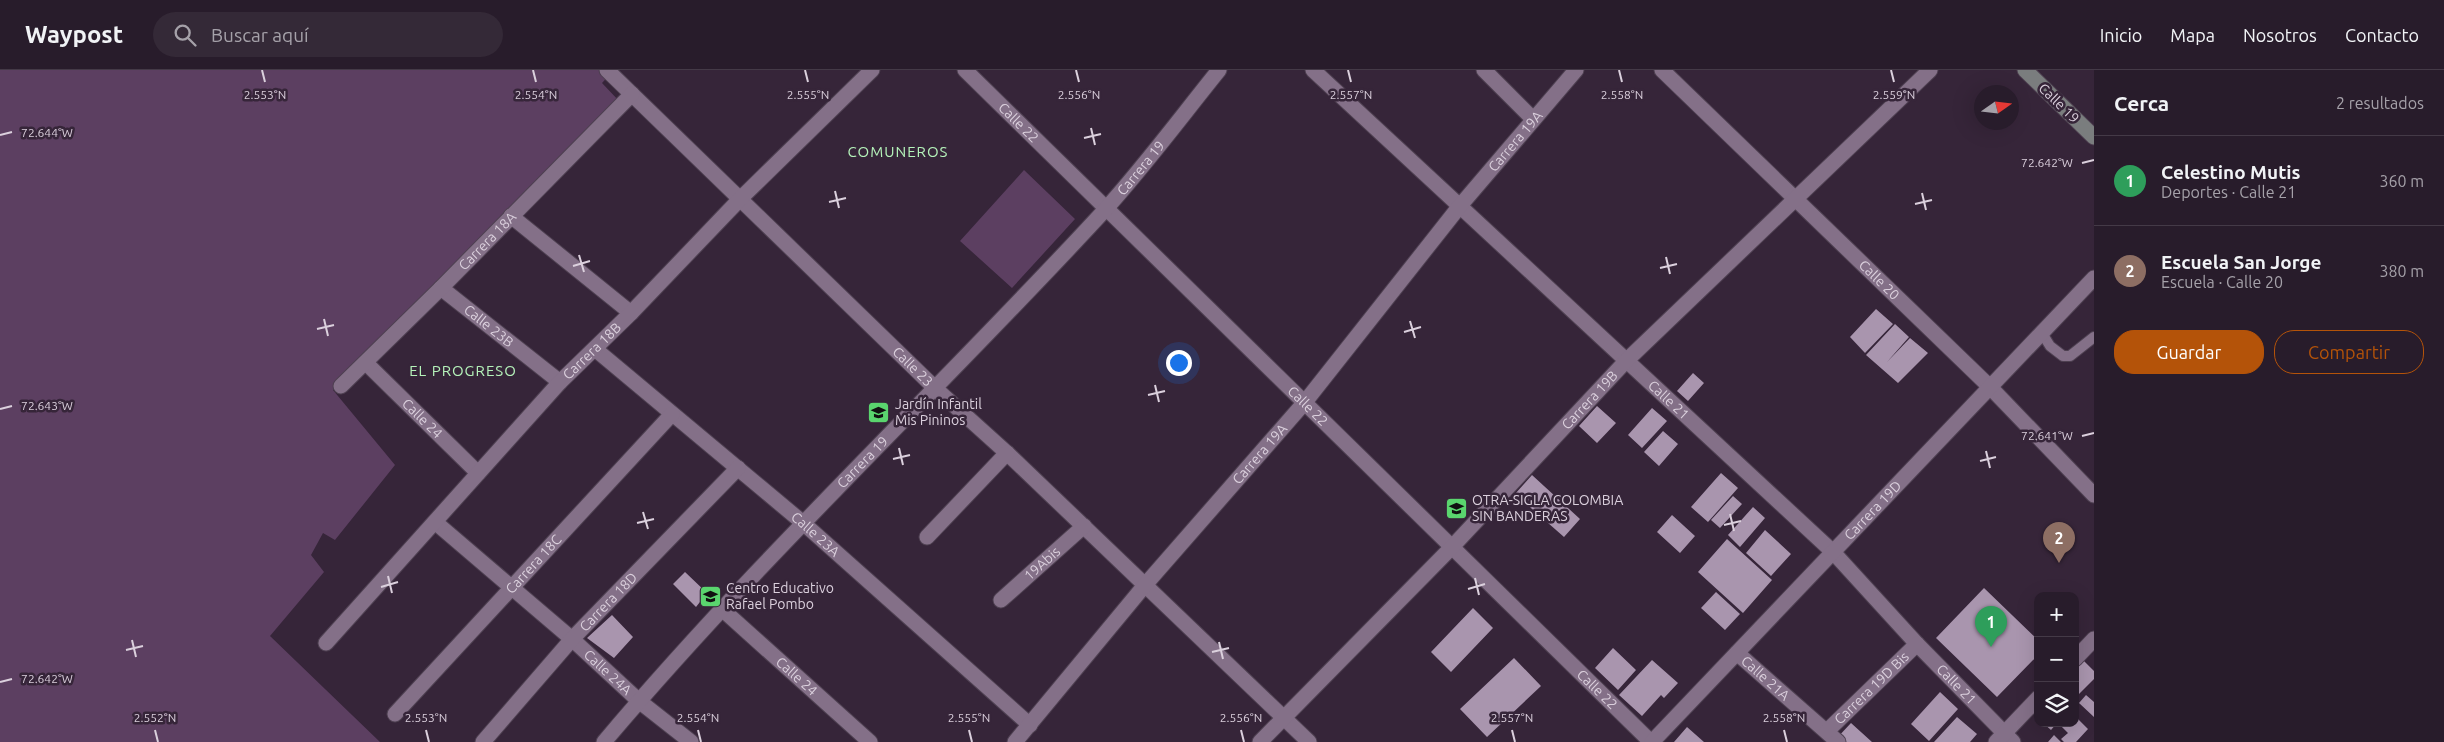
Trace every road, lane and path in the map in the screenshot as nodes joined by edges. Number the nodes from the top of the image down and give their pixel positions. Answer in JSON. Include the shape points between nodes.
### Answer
{"nodes":[{"id":1,"x":607,"y":70,"type":"edge"},
{"id":2,"x":872,"y":70,"type":"edge"},
{"id":3,"x":965,"y":70,"type":"edge"},
{"id":4,"x":1219,"y":70,"type":"edge"},
{"id":5,"x":1313,"y":70,"type":"edge"},
{"id":6,"x":1484,"y":70,"type":"edge"},
{"id":7,"x":1576,"y":70,"type":"edge"},
{"id":8,"x":1662,"y":70,"type":"edge"},
{"id":9,"x":1930,"y":70,"type":"edge"},
{"id":10,"x":2025,"y":70,"type":"edge"},
{"id":11,"x":632,"y":94,"type":"junction"},
{"id":12,"x":1533,"y":119,"type":"junction"},
{"id":13,"x":2093,"y":133,"type":"edge"},
{"id":14,"x":741,"y":198,"type":"junction"},
{"id":15,"x":1796,"y":201,"type":"junction"},
{"id":16,"x":1459,"y":207,"type":"junction"},
{"id":17,"x":1105,"y":209,"type":"junction"},
{"id":18,"x":511,"y":216,"type":"junction"},
{"id":19,"x":2094,"y":278,"type":"edge"},
{"id":20,"x":441,"y":288,"type":"junction"},
{"id":21,"x":631,"y":314,"type":"junction"},
{"id":22,"x":2042,"y":333,"type":"junction"},
{"id":23,"x":2094,"y":337,"type":"edge"},
{"id":24,"x":596,"y":349,"type":"junction"},
{"id":25,"x":1626,"y":361,"type":"junction"},
{"id":26,"x":366,"y":363,"type":"junction"},
{"id":27,"x":560,"y":382,"type":"junction"},
{"id":28,"x":341,"y":386,"type":"dead end"},
{"id":29,"x":1990,"y":387,"type":"junction"},
{"id":30,"x":936,"y":389,"type":"junction"},
{"id":31,"x":1305,"y":402,"type":"junction"},
{"id":32,"x":672,"y":414,"type":"junction"},
{"id":33,"x":1007,"y":453,"type":"junction"},
{"id":34,"x":738,"y":468,"type":"junction"},
{"id":35,"x":478,"y":473,"type":"junction"},
{"id":36,"x":2094,"y":494,"type":"edge"},
{"id":37,"x":435,"y":522,"type":"junction"},
{"id":38,"x":802,"y":522,"type":"junction"},
{"id":39,"x":1084,"y":526,"type":"junction"},
{"id":40,"x":927,"y":536,"type":"dead end"},
{"id":41,"x":1452,"y":547,"type":"junction"},
{"id":42,"x":1833,"y":552,"type":"junction"},
{"id":43,"x":1145,"y":585,"type":"junction"},
{"id":44,"x":511,"y":586,"type":"junction"},
{"id":45,"x":1001,"y":600,"type":"dead end"},
{"id":46,"x":722,"y":610,"type":"junction"},
{"id":47,"x":572,"y":639,"type":"junction"},
{"id":48,"x":2094,"y":639,"type":"edge"},
{"id":49,"x":326,"y":643,"type":"dead end"},
{"id":50,"x":1917,"y":644,"type":"junction"},
{"id":51,"x":1737,"y":653,"type":"junction"},
{"id":52,"x":2079,"y":655,"type":"edge"},
{"id":53,"x":639,"y":701,"type":"junction"},
{"id":54,"x":2034,"y":703,"type":"edge"},
{"id":55,"x":395,"y":714,"type":"dead end"},
{"id":56,"x":1282,"y":717,"type":"junction"},
{"id":57,"x":1030,"y":725,"type":"junction"},
{"id":58,"x":1827,"y":731,"type":"junction"},
{"id":59,"x":2004,"y":739,"type":"edge"},
{"id":60,"x":483,"y":742,"type":"edge"},
{"id":61,"x":604,"y":742,"type":"edge"},
{"id":62,"x":691,"y":742,"type":"edge"},
{"id":63,"x":870,"y":742,"type":"edge"},
{"id":64,"x":1015,"y":742,"type":"edge"},
{"id":65,"x":1260,"y":742,"type":"edge"},
{"id":66,"x":1309,"y":742,"type":"edge"},
{"id":67,"x":1651,"y":742,"type":"edge"},
{"id":68,"x":1838,"y":742,"type":"edge"}],
"edges":[{"from":1,"to":11,"type":"street","name":"Calle 23"},
{"from":2,"to":14,"type":"street","name":"Carrera 18B"},
{"from":3,"to":17,"type":"street","name":"Calle 22"},
{"from":4,"to":17,"type":"street","name":"Carrera 19"},
{"from":5,"to":16,"type":"street","name":"Calle 21"},
{"from":6,"to":12,"type":"street"},
{"from":7,"to":12,"type":"street","name":"Carrera 19A"},
{"from":8,"to":15,"type":"street","name":"Calle 20"},
{"from":9,"to":15,"type":"street","name":"Carrera 19B"},
{"from":10,"to":13,"type":"main road","name":"Calle 19"},
{"from":11,"to":14,"type":"street","name":"Calle 23"},
{"from":11,"to":18,"type":"street","name":"Carrera 18A"},
{"from":12,"to":16,"type":"street","name":"Carrera 19A"},
{"from":14,"to":21,"type":"street","name":"Carrera 18B"},
{"from":14,"to":30,"type":"street","name":"Calle 23"},
{"from":15,"to":25,"type":"street","name":"Carrera 19B"},
{"from":15,"to":29,"type":"street","name":"Calle 20"},
{"from":16,"to":25,"type":"street","name":"Calle 21"},
{"from":16,"to":31,"type":"street","name":"Carrera 19A"},
{"from":17,"to":30,"type":"street","name":"Carrera 19"},
{"from":17,"to":31,"type":"street","name":"Calle 22"},
{"from":18,"to":20,"type":"street","name":"Carrera 18A"},
{"from":18,"to":21,"type":"street"},
{"from":19,"to":22,"type":"street","name":"Carrera 19D"},
{"from":20,"to":26,"type":"street","name":"Carrera 18A"},
{"from":20,"to":27,"type":"street","name":"Calle 23B"},
{"from":21,"to":24,"type":"street","name":"Carrera 18B"},
{"from":22,"to":23,"type":"lane","via":[[2050,346],[2063,356],[2070,356]]},
{"from":22,"to":29,"type":"street","name":"Carrera 19D"},
{"from":24,"to":27,"type":"street","name":"Carrera 18B"},
{"from":24,"to":32,"type":"street","name":"Calle 23A"},
{"from":25,"to":41,"type":"street","name":"Carrera 19B"},
{"from":25,"to":42,"type":"street","name":"Calle 21"},
{"from":26,"to":28,"type":"street","name":"Carrera 18A"},
{"from":26,"to":35,"type":"street","name":"Calle 24"},
{"from":27,"to":35,"type":"street","name":"Carrera 18B"},
{"from":29,"to":36,"type":"street","name":"Calle 20"},
{"from":29,"to":42,"type":"street","name":"Carrera 19D"},
{"from":30,"to":33,"type":"street","name":"Calle 23"},
{"from":30,"to":38,"type":"street","name":"Carrera 19"},
{"from":31,"to":41,"type":"street","name":"Calle 22"},
{"from":31,"to":43,"type":"street","name":"Carrera 19A"},
{"from":32,"to":34,"type":"street","name":"Calle 23A"},
{"from":32,"to":44,"type":"street","name":"Carrera 18C"},
{"from":33,"to":39,"type":"street","name":"Calle 23"},
{"from":33,"to":40,"type":"street"},
{"from":34,"to":38,"type":"street","name":"Calle 23A"},
{"from":34,"to":47,"type":"street","name":"Carrera 18D"},
{"from":35,"to":37,"type":"street","name":"Carrera 18B"},
{"from":37,"to":44,"type":"street","name":"Calle 24A"},
{"from":37,"to":49,"type":"street","name":"Carrera 18B"},
{"from":38,"to":46,"type":"street","name":"Carrera 19"},
{"from":38,"to":57,"type":"street","name":"Calle 23A"},
{"from":39,"to":43,"type":"street","name":"Calle 23"},
{"from":39,"to":45,"type":"street","name":"19Abis"},
{"from":41,"to":56,"type":"street","name":"Carrera 19B"},
{"from":41,"to":67,"type":"street","name":"Calle 22"},
{"from":42,"to":50,"type":"street","name":"Calle 21"},
{"from":42,"to":51,"type":"street","name":"Carrera 19D"},
{"from":43,"to":56,"type":"street","name":"Calle 23"},
{"from":43,"to":57,"type":"street","name":"Carrera 19A"},
{"from":44,"to":47,"type":"street","name":"Calle 24A"},
{"from":44,"to":55,"type":"street","name":"Carrera 18C"},
{"from":46,"to":53,"type":"street","name":"Carrera 19"},
{"from":46,"to":63,"type":"street","name":"Calle 24"},
{"from":47,"to":53,"type":"street","name":"Calle 24A"},
{"from":47,"to":60,"type":"street","name":"Carrera 18D"},
{"from":48,"to":52,"type":"street"},
{"from":50,"to":58,"type":"street","name":"Carrera 19D Bis"},
{"from":50,"to":59,"type":"street","name":"Calle 21"},
{"from":51,"to":58,"type":"street","name":"Calle 21A"},
{"from":51,"to":67,"type":"street","name":"Carrera 19D"},
{"from":53,"to":61,"type":"street","name":"Carrera 19"},
{"from":53,"to":62,"type":"street","name":"Calle 24A"},
{"from":54,"to":59,"type":"street"},
{"from":56,"to":65,"type":"street","name":"Carrera 19B"},
{"from":56,"to":66,"type":"street","name":"Calle 23"},
{"from":57,"to":64,"type":"street","name":"Carrera 19A"},
{"from":58,"to":68,"type":"street","name":"Calle 21A"}]}
